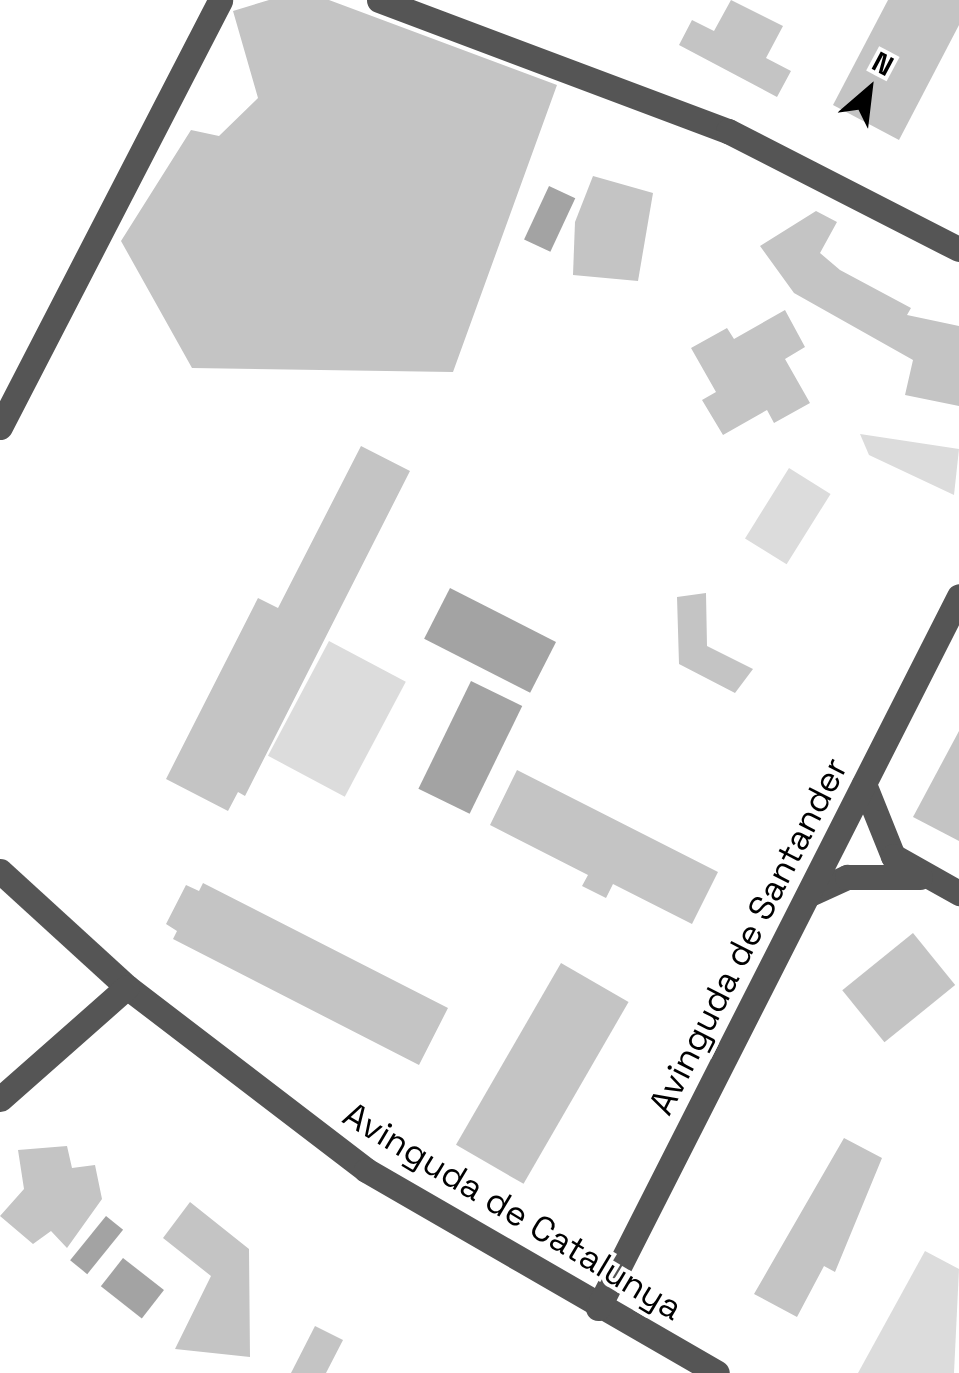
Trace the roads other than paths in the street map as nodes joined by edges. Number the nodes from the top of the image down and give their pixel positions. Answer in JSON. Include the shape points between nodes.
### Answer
{"nodes":[{"id":1,"x":220,"y":0,"type":"edge"},
{"id":2,"x":379,"y":0,"type":"edge"},
{"id":3,"x":959,"y":249,"type":"edge"},
{"id":4,"x":0,"y":428,"type":"edge"},
{"id":5,"x":959,"y":596,"type":"edge"},
{"id":6,"x":864,"y":784,"type":"junction"},
{"id":7,"x":0,"y":871,"type":"edge"},
{"id":8,"x":930,"y":879,"type":"junction"},
{"id":9,"x":959,"y":893,"type":"edge"},
{"id":10,"x":810,"y":894,"type":"junction"},
{"id":11,"x":127,"y":987,"type":"junction"},
{"id":12,"x":0,"y":1099,"type":"edge"},
{"id":13,"x":598,"y":1308,"type":"junction"},
{"id":14,"x":717,"y":1373,"type":"edge"}],
"edges":[{"from":1,"to":4,"type":"street"},
{"from":2,"to":3,"type":"street","via":[[728,131]]},
{"from":5,"to":6,"type":"street","name":"Avinguda de Santander"},
{"from":6,"to":8,"type":"street","via":[[893,856]]},
{"from":6,"to":10,"type":"street","name":"Avinguda de Santander"},
{"from":7,"to":11,"type":"street","name":"Avinguda de Catalunya"},
{"from":8,"to":9,"type":"street"},
{"from":8,"to":10,"type":"street","via":[[847,878]]},
{"from":10,"to":13,"type":"street","name":"Avinguda de Santander"},
{"from":11,"to":12,"type":"street"},
{"from":11,"to":13,"type":"street","name":"Avinguda de Catalunya","via":[[366,1170]]},
{"from":13,"to":14,"type":"street","name":"Avinguda de Catalunya"}]}
